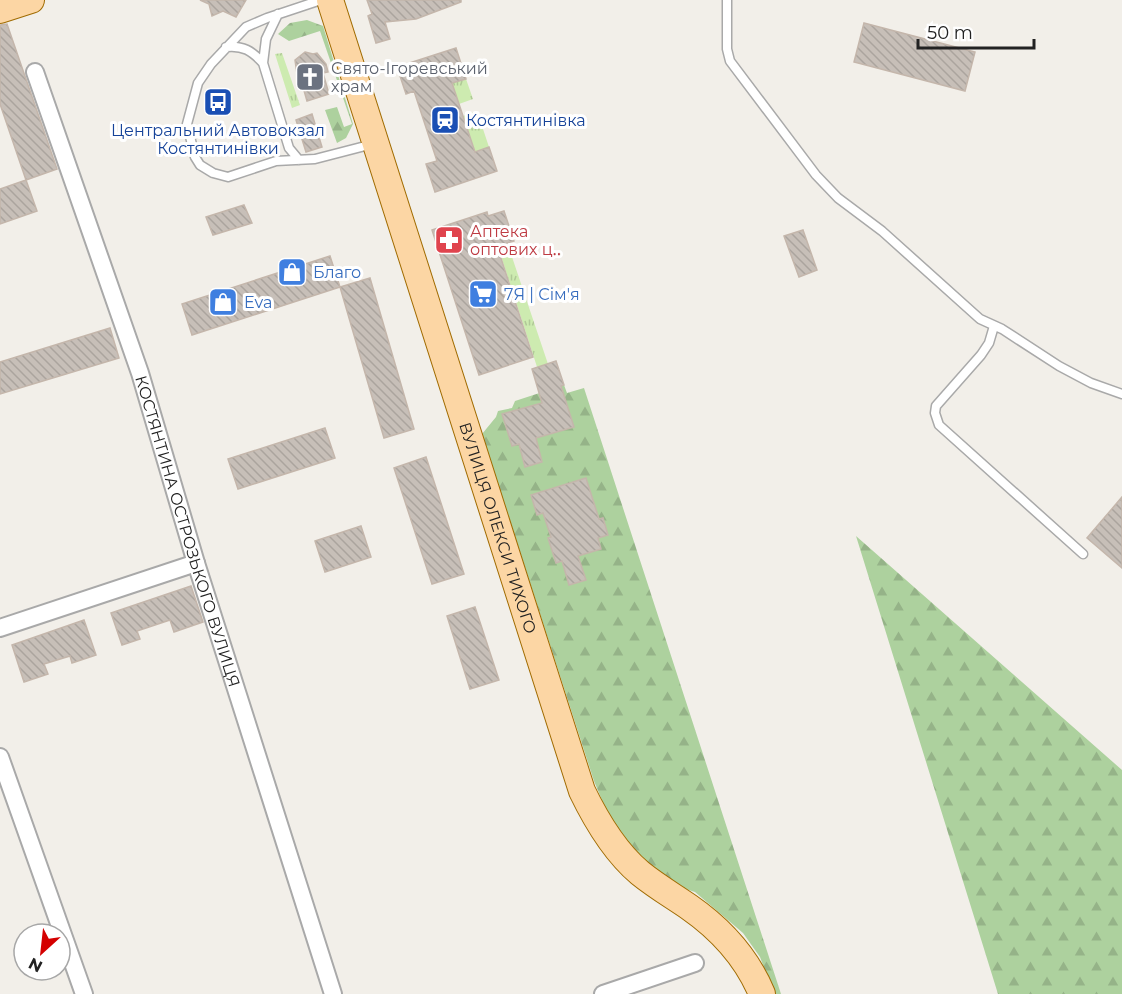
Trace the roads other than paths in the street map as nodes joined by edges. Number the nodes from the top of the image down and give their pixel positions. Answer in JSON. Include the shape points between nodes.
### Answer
{"nodes":[{"id":1,"x":31,"y":0,"type":"edge"},
{"id":2,"x":321,"y":0,"type":"edge"},
{"id":3,"x":330,"y":0,"type":"edge"},
{"id":4,"x":727,"y":0,"type":"edge"},
{"id":5,"x":0,"y":10,"type":"edge"},
{"id":6,"x":278,"y":14,"type":"junction"},
{"id":7,"x":226,"y":47,"type":"junction"},
{"id":8,"x":263,"y":63,"type":"junction"},
{"id":9,"x":35,"y":72,"type":"dead end"},
{"id":10,"x":374,"y":143,"type":"junction"},
{"id":11,"x":299,"y":160,"type":"junction"},
{"id":12,"x":994,"y":326,"type":"junction"},
{"id":13,"x":1122,"y":394,"type":"edge"},
{"id":14,"x":1083,"y":554,"type":"dead end"},
{"id":15,"x":196,"y":563,"type":"junction"},
{"id":16,"x":0,"y":628,"type":"edge"},
{"id":17,"x":0,"y":757,"type":"edge"},
{"id":18,"x":695,"y":963,"type":"dead end"},
{"id":19,"x":84,"y":994,"type":"edge"},
{"id":20,"x":333,"y":994,"type":"edge"},
{"id":21,"x":603,"y":994,"type":"edge"},
{"id":22,"x":762,"y":994,"type":"edge"}],
"edges":[{"from":1,"to":5,"type":"main road"},
{"from":2,"to":6,"type":"lane"},
{"from":3,"to":10,"type":"main road","name":"ВУЛИЦЯ ОЛЕКСИ ТИХОГО"},
{"from":4,"to":12,"type":"lane","via":[[730,60],[816,175],[980,319]]},
{"from":6,"to":7,"type":"lane","via":[[246,27]]},
{"from":6,"to":8,"type":"lane","via":[[266,39]]},
{"from":7,"to":8,"type":"lane","via":[[252,51]]},
{"from":7,"to":11,"type":"lane","via":[[198,83],[191,105],[188,124],[200,165],[228,177],[276,162]]},
{"from":8,"to":11,"type":"lane","via":[[289,148]]},
{"from":9,"to":15,"type":"street","name":"КОСТЯНТИНА ОСТРОЗЬКОГО ВУЛИЦЯ","via":[[140,373]]},
{"from":10,"to":11,"type":"lane"},
{"from":10,"to":22,"type":"main road","name":"ВУЛИЦЯ ОЛЕКСИ ТИХОГО","via":[[582,791],[623,855],[638,871],[721,934],[745,959]]},
{"from":12,"to":13,"type":"lane","via":[[1059,366]]},
{"from":12,"to":14,"type":"lane","via":[[981,355],[936,406],[939,425]]},
{"from":15,"to":16,"type":"street"},
{"from":15,"to":20,"type":"street","name":"КОСТЯНТИНА ОСТРОЗЬКОГО ВУЛИЦЯ"},
{"from":17,"to":19,"type":"street"},
{"from":18,"to":21,"type":"street"}]}
